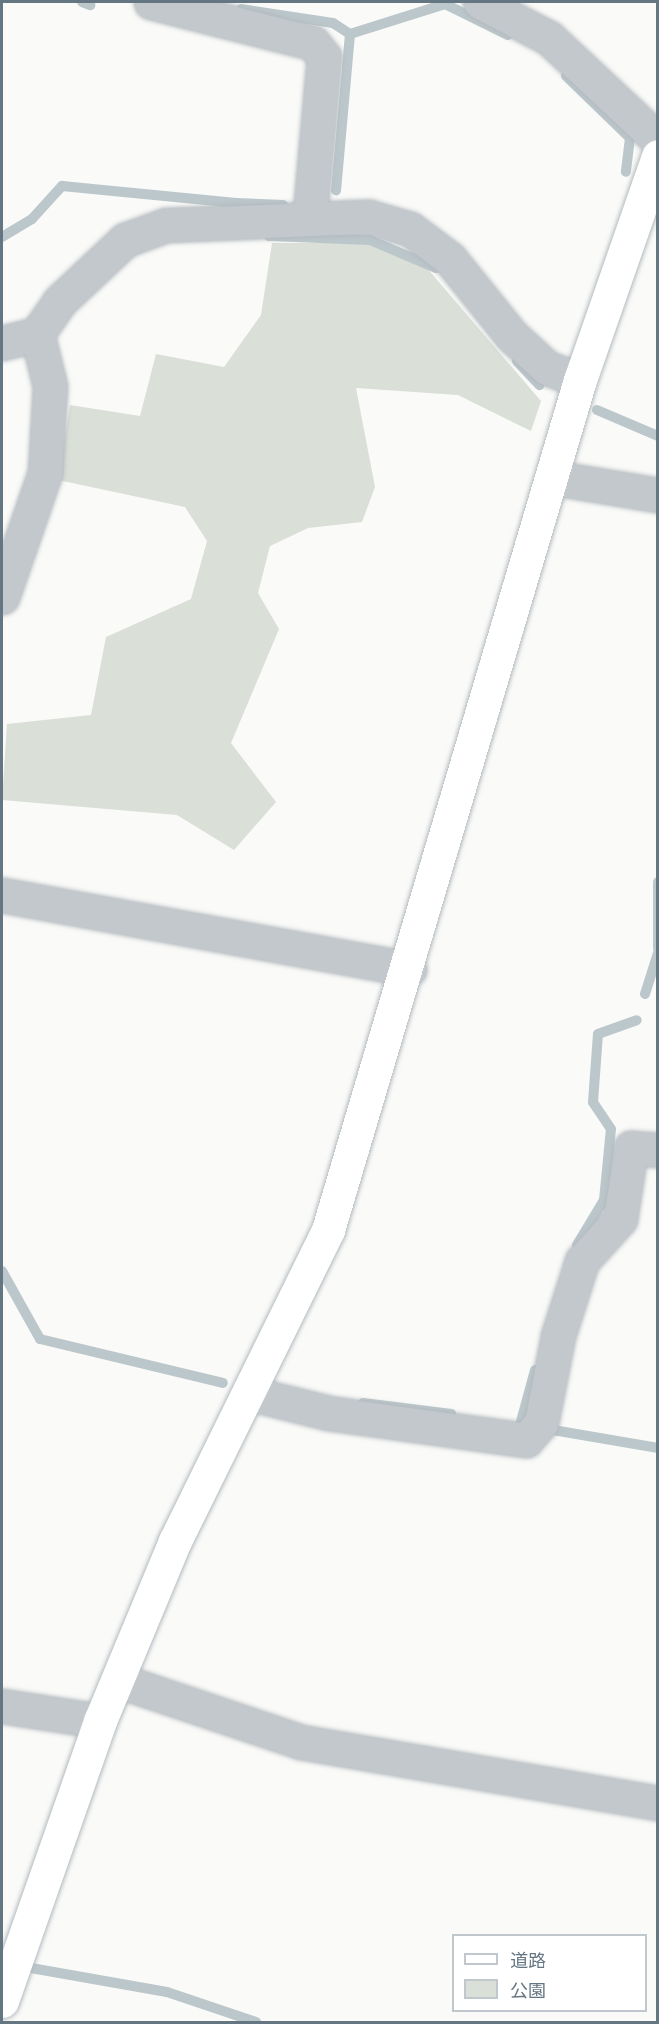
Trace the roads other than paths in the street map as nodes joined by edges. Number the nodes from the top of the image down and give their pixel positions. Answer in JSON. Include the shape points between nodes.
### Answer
{"nodes":[{"id":1,"x":151,"y":2,"type":"edge"},
{"id":2,"x":480,"y":2,"type":"edge"},
{"id":3,"x":657,"y":140,"type":"edge"},
{"id":4,"x":657,"y":156,"type":"edge"},
{"id":5,"x":310,"y":215,"type":"junction"},
{"id":6,"x":37,"y":334,"type":"junction"},
{"id":7,"x":2,"y":343,"type":"edge"},
{"id":8,"x":580,"y":380,"type":"junction"},
{"id":9,"x":554,"y":478,"type":"junction"},
{"id":10,"x":657,"y":495,"type":"edge"},
{"id":11,"x":2,"y":597,"type":"edge"},
{"id":12,"x":2,"y":895,"type":"edge"},
{"id":13,"x":410,"y":969,"type":"junction"},
{"id":14,"x":657,"y":1150,"type":"edge"},
{"id":15,"x":248,"y":1393,"type":"junction"},
{"id":16,"x":117,"y":1680,"type":"junction"},
{"id":17,"x":2,"y":1706,"type":"edge"},
{"id":18,"x":100,"y":1721,"type":"junction"},
{"id":19,"x":657,"y":1803,"type":"edge"},
{"id":20,"x":2,"y":2001,"type":"edge"}],
"edges":[{"from":1,"to":5,"type":"street","via":[[313,43],[324,57]]},
{"from":2,"to":3,"type":"street","via":[[549,38]]},
{"from":4,"to":8,"type":"street"},
{"from":5,"to":6,"type":"street","via":[[166,225],[125,240],[59,302]]},
{"from":5,"to":8,"type":"street","via":[[369,217],[410,229],[450,259],[511,335],[547,368]]},
{"from":6,"to":7,"type":"street"},
{"from":6,"to":11,"type":"street","via":[[50,386],[45,473]]},
{"from":8,"to":9,"type":"street"},
{"from":9,"to":10,"type":"street"},
{"from":9,"to":13,"type":"street"},
{"from":12,"to":13,"type":"street"},
{"from":13,"to":15,"type":"street","via":[[328,1230]]},
{"from":14,"to":15,"type":"street","via":[[631,1148],[620,1219],[582,1261],[558,1336],[540,1423],[526,1440],[328,1413]]},
{"from":15,"to":16,"type":"street","via":[[175,1541]]},
{"from":16,"to":18,"type":"street"},
{"from":16,"to":19,"type":"street","via":[[301,1742]]},
{"from":17,"to":18,"type":"street"},
{"from":18,"to":20,"type":"street"}]}
